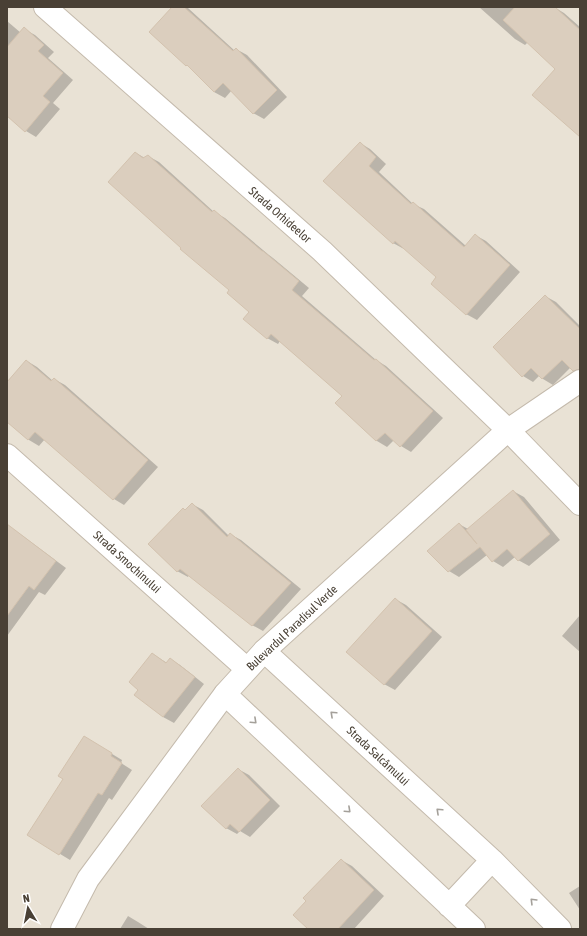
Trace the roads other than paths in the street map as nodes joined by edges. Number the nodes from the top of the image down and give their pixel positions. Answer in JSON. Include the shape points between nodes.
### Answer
{"nodes":[{"id":1,"x":45,"y":7,"type":"edge"},
{"id":2,"x":580,"y":381,"type":"edge"},
{"id":3,"x":508,"y":430,"type":"junction"},
{"id":4,"x":7,"y":455,"type":"edge"},
{"id":5,"x":580,"y":504,"type":"edge"},
{"id":6,"x":264,"y":651,"type":"junction"},
{"id":7,"x":247,"y":669,"type":"junction"},
{"id":8,"x":225,"y":694,"type":"junction"},
{"id":9,"x":492,"y":860,"type":"junction"},
{"id":10,"x":449,"y":906,"type":"junction"},
{"id":11,"x":62,"y":929,"type":"edge"},
{"id":12,"x":474,"y":929,"type":"edge"},
{"id":13,"x":560,"y":929,"type":"edge"}],
"edges":[{"from":1,"to":3,"type":"street","name":"Strada Orhideelor","via":[[322,251]]},
{"from":2,"to":3,"type":"street","name":"Bulevardul Paradisul Verde"},
{"from":3,"to":5,"type":"street","name":"Strada Orhideelor"},
{"from":3,"to":6,"type":"street","name":"Bulevardul Paradisul Verde"},
{"from":4,"to":7,"type":"street","name":"Strada Smochinului"},
{"from":6,"to":7,"type":"street","name":"Bulevardul Paradisul Verde"},
{"from":9,"to":6,"type":"street","name":"Strada Salcâmului","one_way":true},
{"from":7,"to":8,"type":"street","name":"Bulevardul Paradisul Verde"},
{"from":8,"to":10,"type":"street","one_way":true},
{"from":8,"to":11,"type":"street","name":"Bulevardul Paradisul Verde","via":[[88,879]]},
{"from":9,"to":10,"type":"street"},
{"from":13,"to":9,"type":"street","name":"Strada Salcâmului","one_way":true},
{"from":10,"to":12,"type":"street"}]}
